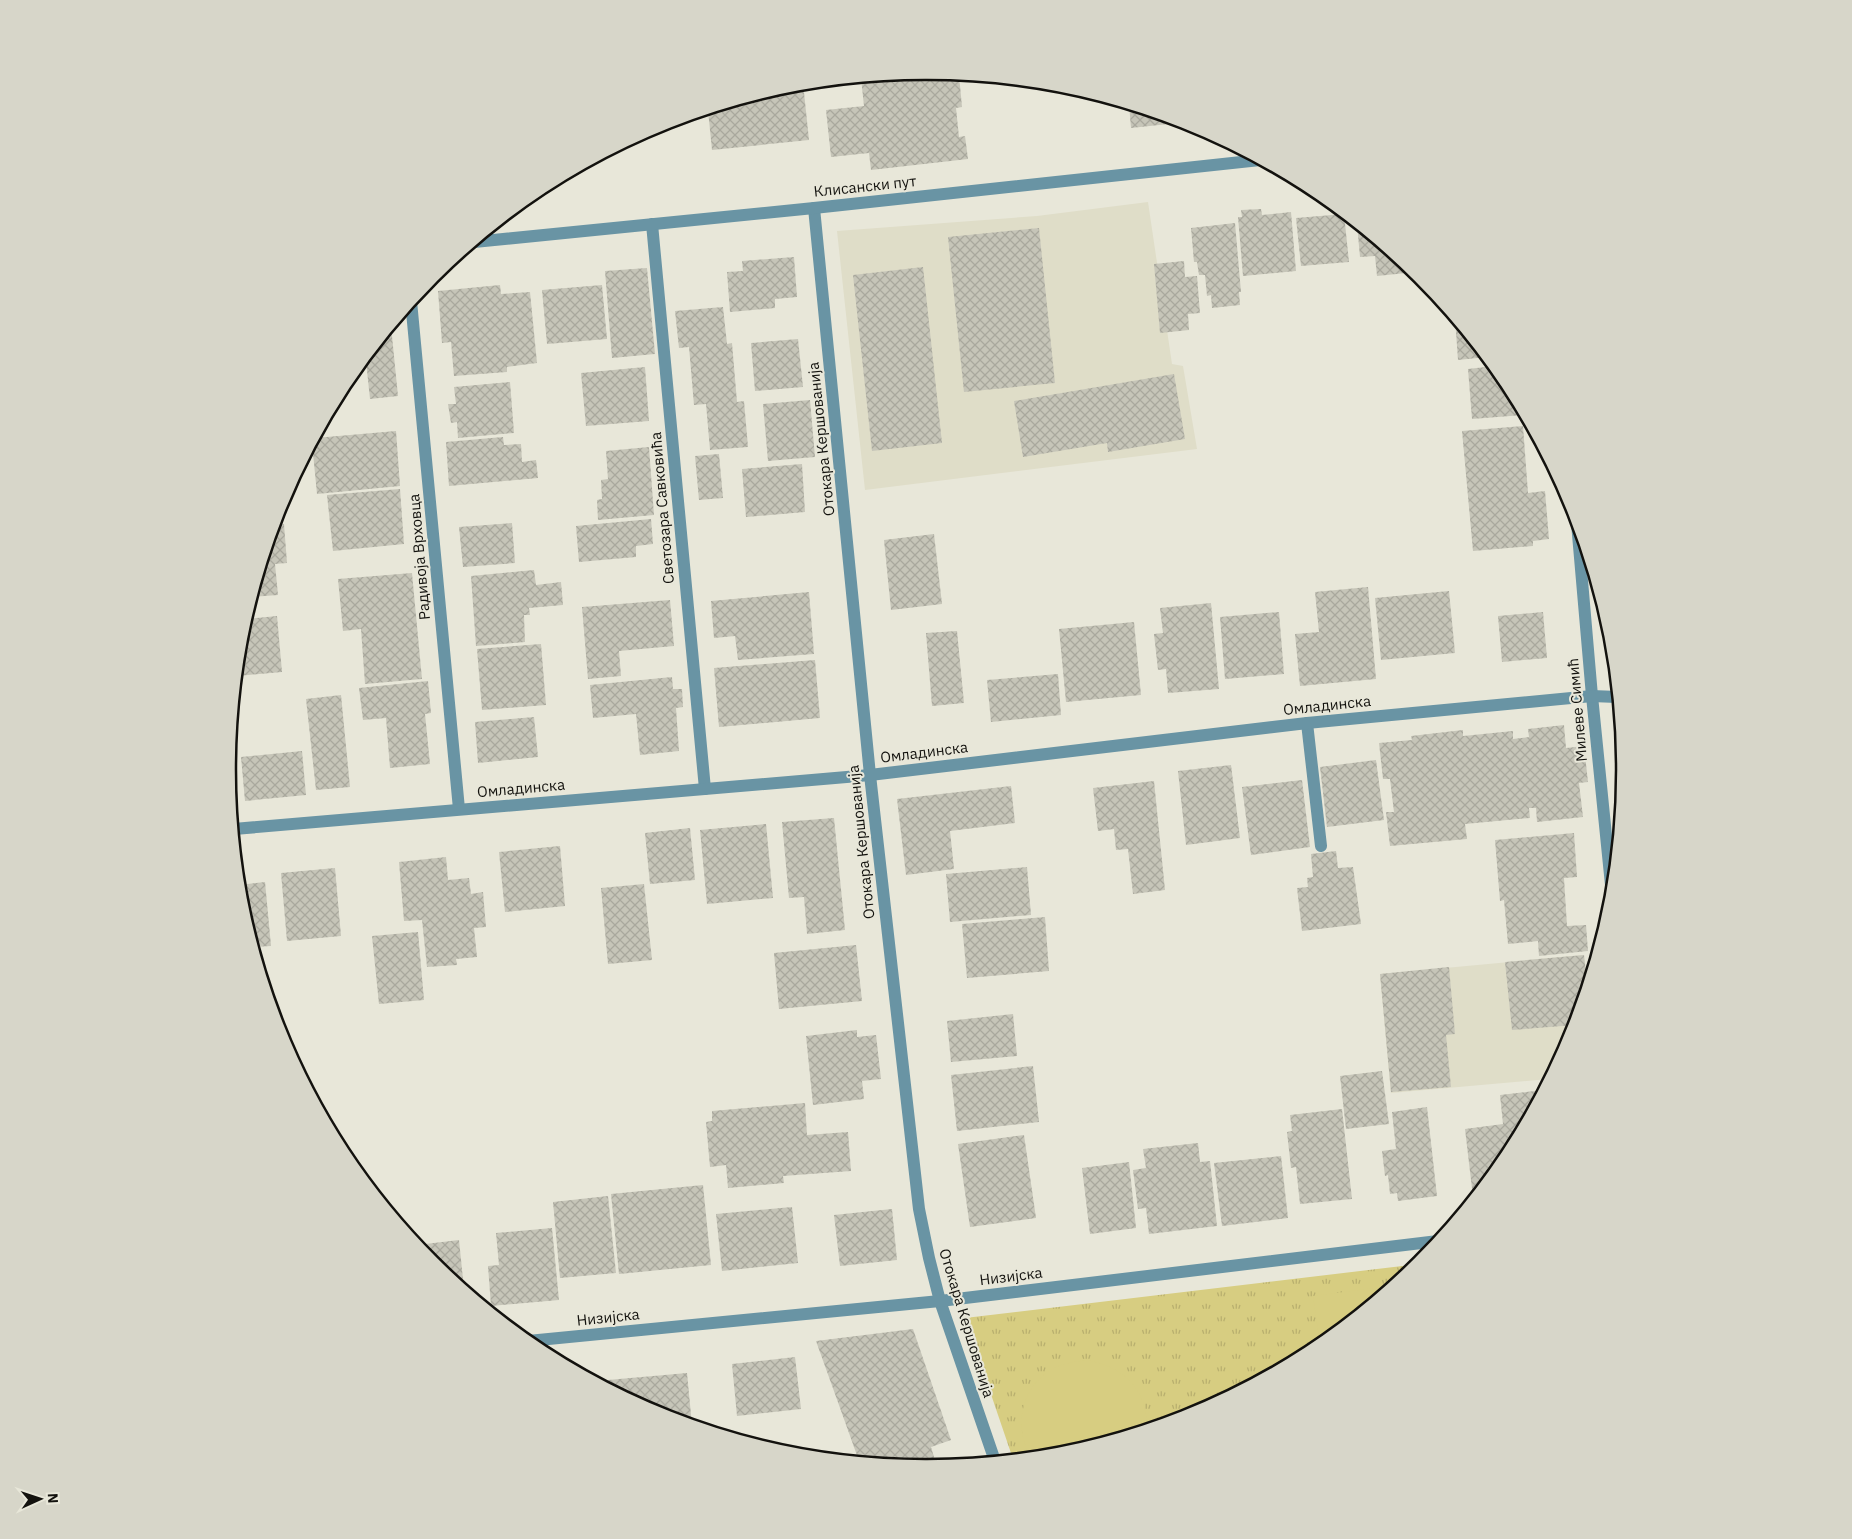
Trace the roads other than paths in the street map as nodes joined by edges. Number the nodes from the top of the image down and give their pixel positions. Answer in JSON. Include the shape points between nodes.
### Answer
{"nodes":[{"id":1,"x":1250,"y":161,"type":"edge"},
{"id":2,"x":814,"y":208,"type":"junction"},
{"id":3,"x":652,"y":224,"type":"junction"},
{"id":4,"x":483,"y":241,"type":"edge"},
{"id":5,"x":412,"y":311,"type":"edge"},
{"id":6,"x":1579,"y":549,"type":"edge"},
{"id":7,"x":1592,"y":696,"type":"junction"},
{"id":8,"x":1612,"y":697,"type":"edge"},
{"id":9,"x":1307,"y":723,"type":"junction"},
{"id":10,"x":870,"y":774,"type":"junction"},
{"id":11,"x":705,"y":789,"type":"junction"},
{"id":12,"x":459,"y":809,"type":"junction"},
{"id":13,"x":239,"y":829,"type":"edge"},
{"id":14,"x":1321,"y":846,"type":"dead end"},
{"id":15,"x":1609,"y":865,"type":"edge"},
{"id":16,"x":1426,"y":1243,"type":"edge"},
{"id":17,"x":940,"y":1300,"type":"junction"},
{"id":18,"x":540,"y":1341,"type":"edge"},
{"id":19,"x":993,"y":1456,"type":"edge"}],
"edges":[{"from":1,"to":2,"type":"street","name":"Клисански пут"},
{"from":2,"to":3,"type":"street","name":"Клисански пут"},
{"from":2,"to":10,"type":"street","name":"Отокара Кершованија"},
{"from":3,"to":4,"type":"street","name":"Клисански пут"},
{"from":3,"to":11,"type":"street","name":"Светозара Савковића"},
{"from":5,"to":12,"type":"street","name":"Радивоја Врховца"},
{"from":6,"to":7,"type":"street","name":"Милеве Симић"},
{"from":7,"to":8,"type":"street","name":"Омладинска"},
{"from":7,"to":9,"type":"street","name":"Омладинска"},
{"from":7,"to":15,"type":"street","name":"Милеве Симић"},
{"from":9,"to":10,"type":"street","name":"Омладинска"},
{"from":9,"to":14,"type":"street"},
{"from":10,"to":11,"type":"street","name":"Омладинска"},
{"from":10,"to":17,"type":"street","name":"Отокара Кершованија","via":[[919,1209]]},
{"from":11,"to":12,"type":"street","name":"Омладинска"},
{"from":12,"to":13,"type":"street","name":"Омладинска"},
{"from":16,"to":17,"type":"street","name":"Низијска"},
{"from":17,"to":18,"type":"street","name":"Низијска"},
{"from":17,"to":19,"type":"street","name":"Отокара Кершованија"}]}
